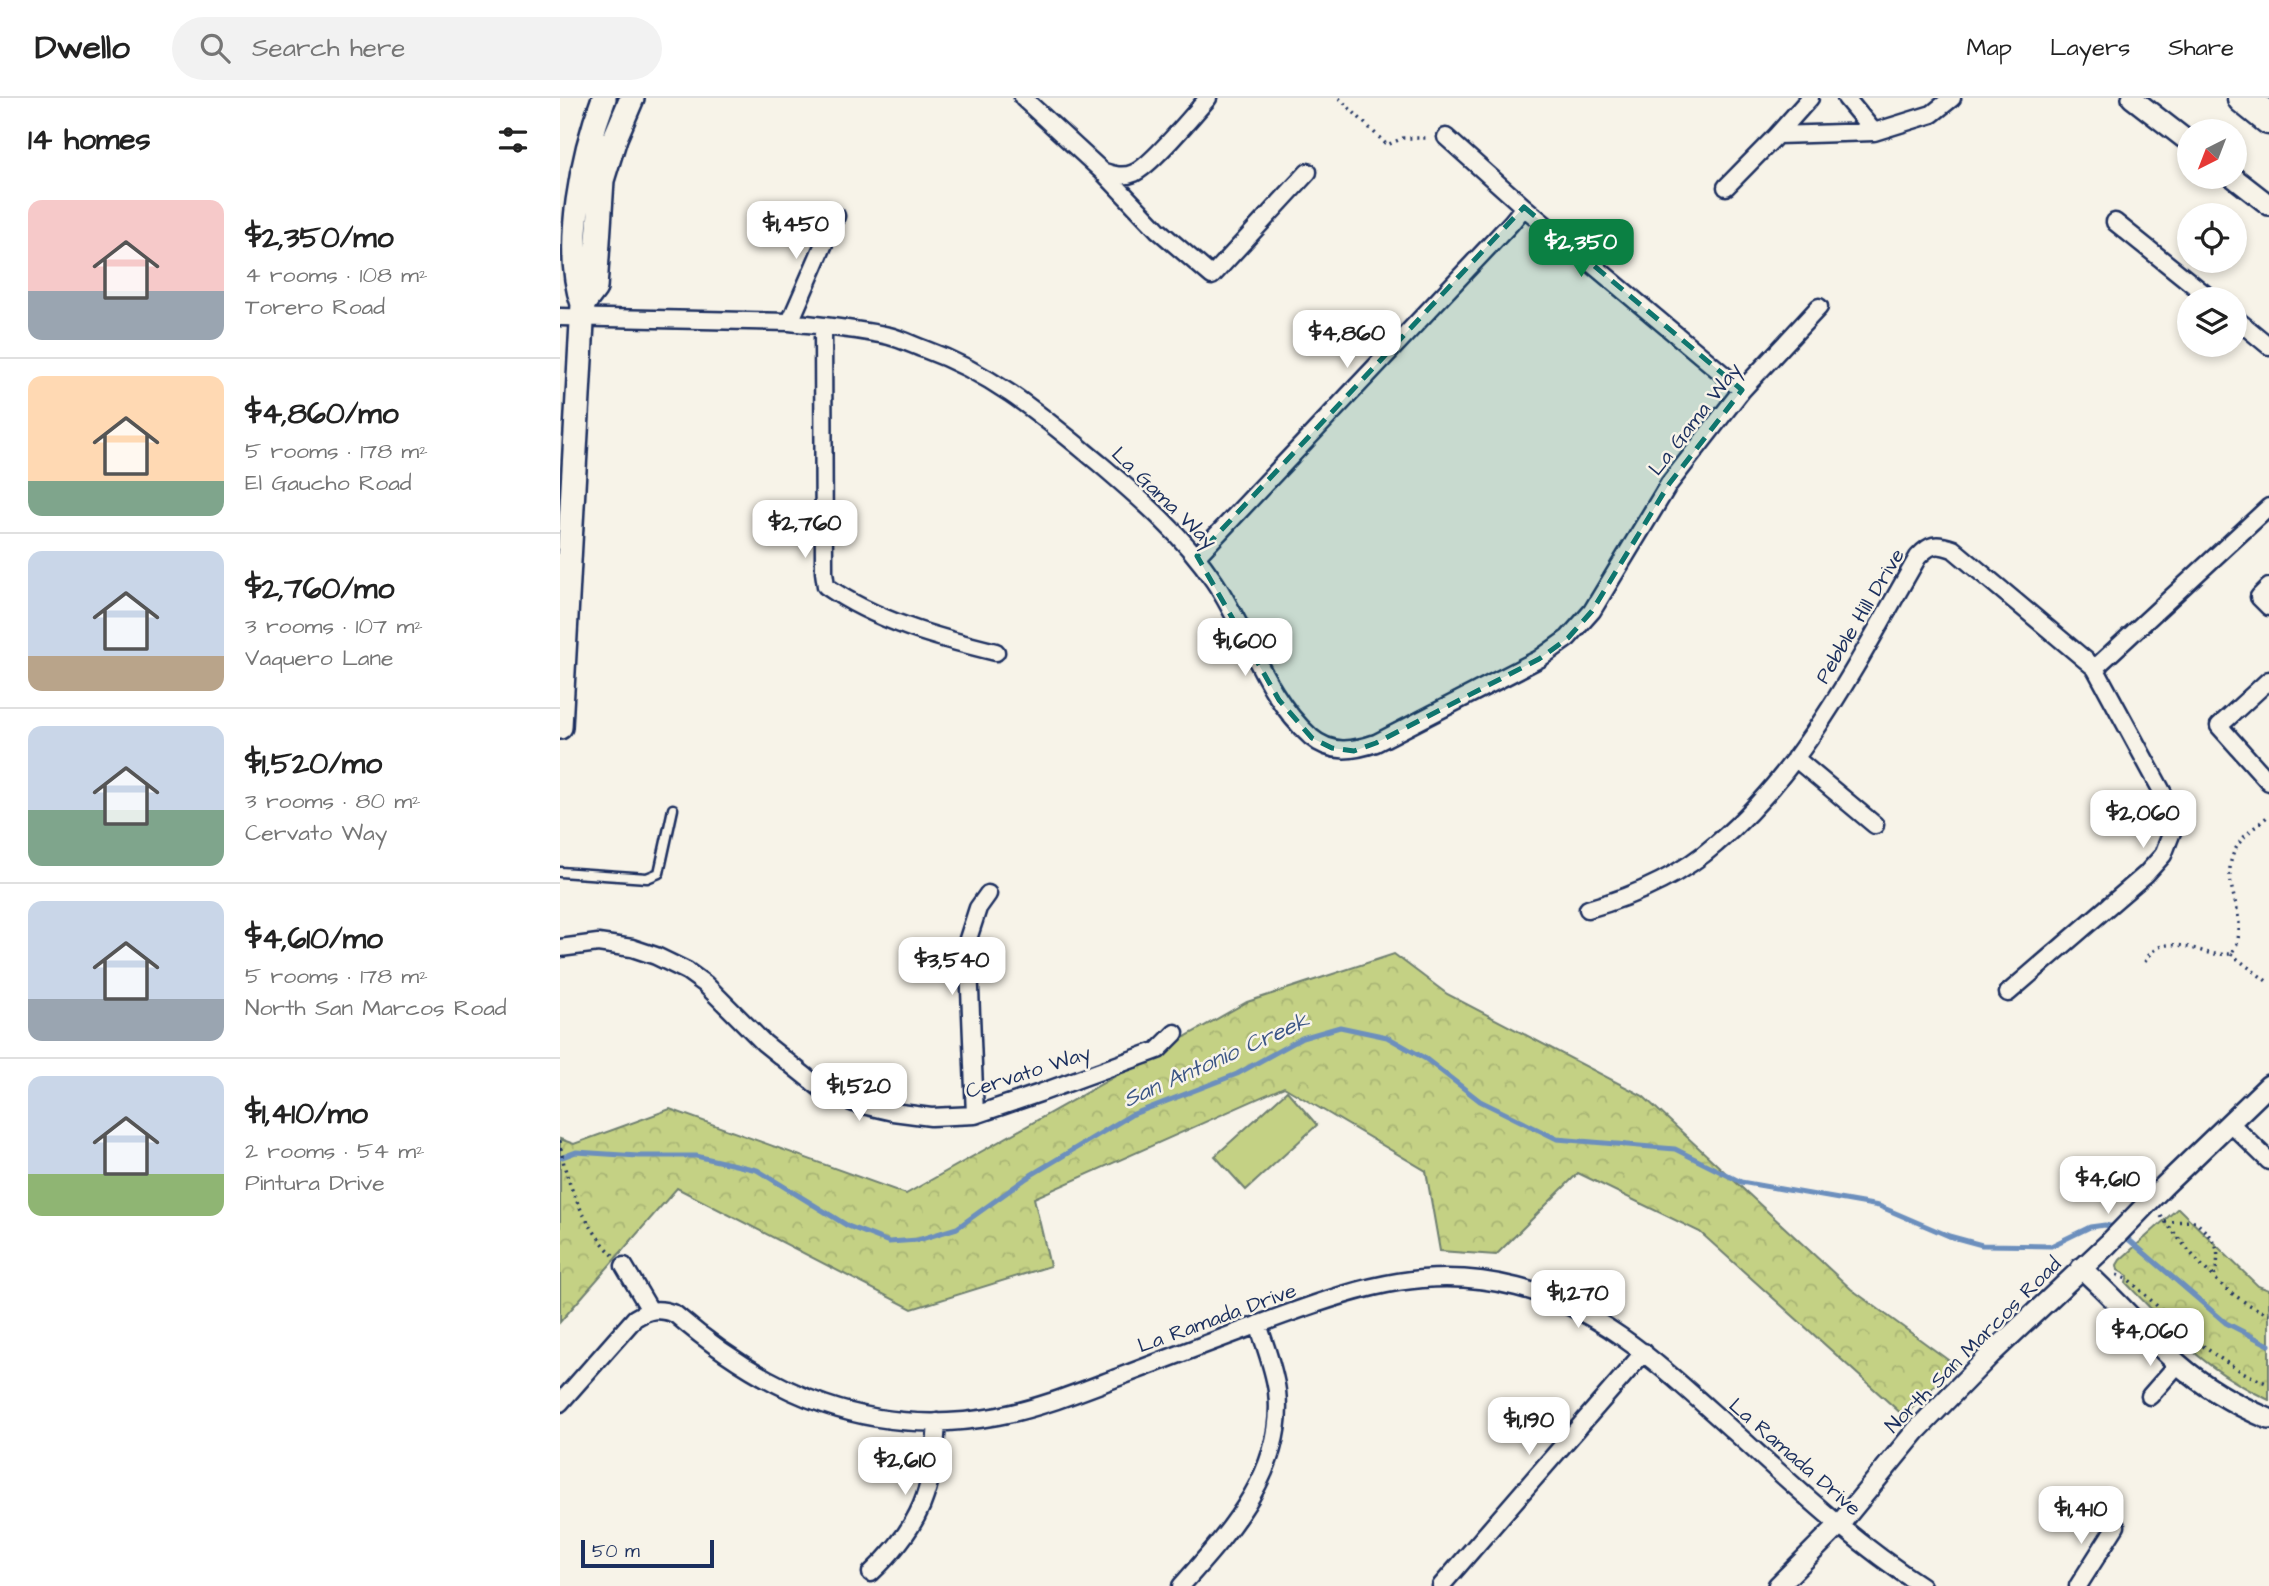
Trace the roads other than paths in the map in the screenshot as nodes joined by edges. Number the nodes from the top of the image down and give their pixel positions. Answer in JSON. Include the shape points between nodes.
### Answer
{"nodes":[{"id":1,"x":604,"y":98,"type":"edge"},
{"id":2,"x":632,"y":98,"type":"edge"},
{"id":3,"x":1023,"y":98,"type":"edge"},
{"id":4,"x":1208,"y":98,"type":"edge"},
{"id":5,"x":1810,"y":98,"type":"edge"},
{"id":6,"x":1846,"y":98,"type":"edge"},
{"id":7,"x":1952,"y":98,"type":"edge"},
{"id":8,"x":2132,"y":98,"type":"edge"},
{"id":9,"x":2243,"y":98,"type":"edge"},
{"id":10,"x":2269,"y":119,"type":"edge"},
{"id":11,"x":1874,"y":132,"type":"junction"},
{"id":12,"x":2177,"y":133,"type":"edge"},
{"id":13,"x":1777,"y":135,"type":"junction"},
{"id":14,"x":1446,"y":137,"type":"road end"},
{"id":15,"x":1102,"y":171,"type":"junction"},
{"id":16,"x":1308,"y":172,"type":"dead end"},
{"id":17,"x":1726,"y":187,"type":"dead end"},
{"id":18,"x":2247,"y":188,"type":"edge"},
{"id":19,"x":2269,"y":205,"type":"edge"},
{"id":20,"x":1524,"y":206,"type":"junction"},
{"id":21,"x":836,"y":216,"type":"dead end"},
{"id":22,"x":2115,"y":222,"type":"dead end"},
{"id":23,"x":2196,"y":287,"type":"edge"},
{"id":24,"x":1819,"y":307,"type":"dead end"},
{"id":25,"x":575,"y":313,"type":"edge"},
{"id":26,"x":790,"y":322,"type":"junction"},
{"id":27,"x":823,"y":326,"type":"junction"},
{"id":28,"x":2247,"y":328,"type":"edge"},
{"id":29,"x":2269,"y":346,"type":"edge"},
{"id":30,"x":1742,"y":390,"type":"junction"},
{"id":31,"x":2269,"y":507,"type":"edge"},
{"id":32,"x":1197,"y":556,"type":"junction"},
{"id":33,"x":2269,"y":587,"type":"edge"},
{"id":34,"x":2269,"y":607,"type":"edge"},
{"id":35,"x":996,"y":652,"type":"dead end"},
{"id":36,"x":2095,"y":668,"type":"junction"},
{"id":37,"x":2269,"y":680,"type":"edge"},
{"id":38,"x":560,"y":727,"type":"edge"},
{"id":39,"x":1795,"y":758,"type":"junction"},
{"id":40,"x":2269,"y":782,"type":"edge"},
{"id":41,"x":673,"y":809,"type":"dead end"},
{"id":42,"x":1875,"y":825,"type":"dead end"},
{"id":43,"x":560,"y":872,"type":"edge"},
{"id":44,"x":988,"y":894,"type":"dead end"},
{"id":45,"x":1588,"y":909,"type":"dead end"},
{"id":46,"x":560,"y":948,"type":"edge"},
{"id":47,"x":2008,"y":993,"type":"dead end"},
{"id":48,"x":1175,"y":1033,"type":"dead end"},
{"id":49,"x":2269,"y":1085,"type":"edge"},
{"id":50,"x":975,"y":1115,"type":"junction"},
{"id":51,"x":2229,"y":1122,"type":"junction"},
{"id":52,"x":2269,"y":1161,"type":"edge"},
{"id":53,"x":624,"y":1266,"type":"road end"},
{"id":54,"x":2081,"y":1268,"type":"junction"},
{"id":55,"x":650,"y":1310,"type":"junction"},
{"id":56,"x":1258,"y":1324,"type":"junction"},
{"id":57,"x":1644,"y":1352,"type":"junction"},
{"id":58,"x":2178,"y":1364,"type":"junction"},
{"id":59,"x":2150,"y":1396,"type":"dead end"},
{"id":60,"x":560,"y":1403,"type":"edge"},
{"id":61,"x":2269,"y":1419,"type":"edge"},
{"id":62,"x":937,"y":1422,"type":"junction"},
{"id":63,"x":1839,"y":1525,"type":"junction"},
{"id":64,"x":2116,"y":1526,"type":"dead end"},
{"id":65,"x":871,"y":1573,"type":"dead end"},
{"id":66,"x":1181,"y":1586,"type":"edge"},
{"id":67,"x":1441,"y":1586,"type":"edge"},
{"id":68,"x":1779,"y":1586,"type":"edge"},
{"id":69,"x":1922,"y":1586,"type":"edge"},
{"id":70,"x":2078,"y":1586,"type":"edge"}],
"edges":[{"from":1,"to":25,"type":"main road","via":[[581,175]]},
{"from":2,"to":25,"type":"main road","via":[[602,180],[595,288]]},
{"from":3,"to":15,"type":"street"},
{"from":4,"to":15,"type":"street","via":[[1135,173],[1116,176]]},
{"from":5,"to":13,"type":"street"},
{"from":6,"to":11,"type":"street"},
{"from":7,"to":11,"type":"street","via":[[1932,114]]},
{"from":8,"to":12,"type":"street"},
{"from":9,"to":10,"type":"highway"},
{"from":11,"to":13,"type":"street"},
{"from":13,"to":17,"type":"street"},
{"from":14,"to":20,"type":"street"},
{"from":15,"to":16,"type":"street","via":[[1158,230],[1212,276]]},
{"from":18,"to":19,"type":"street"},
{"from":20,"to":30,"type":"street"},
{"from":20,"to":32,"type":"street"},
{"from":21,"to":26,"type":"street"},
{"from":22,"to":23,"type":"street"},
{"from":24,"to":30,"type":"street","name":"La Gama Way"},
{"from":25,"to":26,"type":"street","name":"La Gama Way"},
{"from":25,"to":38,"type":"main road"},
{"from":26,"to":27,"type":"street","name":"La Gama Way"},
{"from":27,"to":32,"type":"street","name":"La Gama Way","via":[[891,337],[954,360],[995,382],[1124,485]]},
{"from":27,"to":35,"type":"street","via":[[826,586],[842,598],[930,636]]},
{"from":28,"to":29,"type":"street"},
{"from":30,"to":32,"type":"street","name":"La Gama Way","via":[[1669,484],[1592,611],[1568,638],[1539,659],[1354,751],[1332,748],[1312,737],[1279,700],[1226,599]]},
{"from":31,"to":36,"type":"street"},
{"from":33,"to":34,"type":"street","via":[[2259,597]]},
{"from":36,"to":39,"type":"street","name":"Pebble Hill Drive","via":[[1938,536],[1918,557],[1846,682]]},
{"from":36,"to":47,"type":"street","via":[[2177,819],[2163,855],[2146,874]]},
{"from":37,"to":40,"type":"street","via":[[2219,726]]},
{"from":39,"to":42,"type":"street"},
{"from":39,"to":45,"type":"street","name":"Pebble Hill Drive","via":[[1716,845],[1676,873],[1623,899]]},
{"from":41,"to":43,"type":"lane","via":[[659,873],[647,878]]},
{"from":44,"to":50,"type":"street","via":[[968,939]]},
{"from":46,"to":50,"type":"street","name":"Cervato Way","via":[[598,943],[632,948],[687,971],[764,1043],[824,1090],[854,1103],[931,1117]]},
{"from":48,"to":50,"type":"street","name":"Cervato Way","via":[[1158,1050]]},
{"from":49,"to":51,"type":"street","name":"North San Marcos Road"},
{"from":51,"to":52,"type":"street"},
{"from":51,"to":54,"type":"street","name":"North San Marcos Road"},
{"from":53,"to":55,"type":"street"},
{"from":54,"to":58,"type":"street"},
{"from":54,"to":63,"type":"street","name":"North San Marcos Road","via":[[1916,1431]]},
{"from":55,"to":60,"type":"street","via":[[635,1318]]},
{"from":55,"to":62,"type":"street","name":"La Ramada Drive","via":[[675,1314],[736,1362],[789,1392],[869,1415]]},
{"from":56,"to":57,"type":"street","name":"La Ramada Drive","via":[[1390,1281],[1477,1280],[1516,1286],[1558,1300]]},
{"from":56,"to":62,"type":"street","name":"La Ramada Drive","via":[[1032,1408]]},
{"from":56,"to":66,"type":"street","via":[[1277,1390],[1273,1446],[1254,1497]]},
{"from":57,"to":63,"type":"street","name":"La Ramada Drive"},
{"from":57,"to":67,"type":"street"},
{"from":58,"to":59,"type":"street"},
{"from":58,"to":61,"type":"street","via":[[2213,1390]]},
{"from":62,"to":65,"type":"street","via":[[929,1483],[916,1520]]},
{"from":63,"to":68,"type":"street","name":"North San Marcos Road"},
{"from":63,"to":69,"type":"street","name":"La Ramada Drive"},
{"from":64,"to":70,"type":"street"}]}
